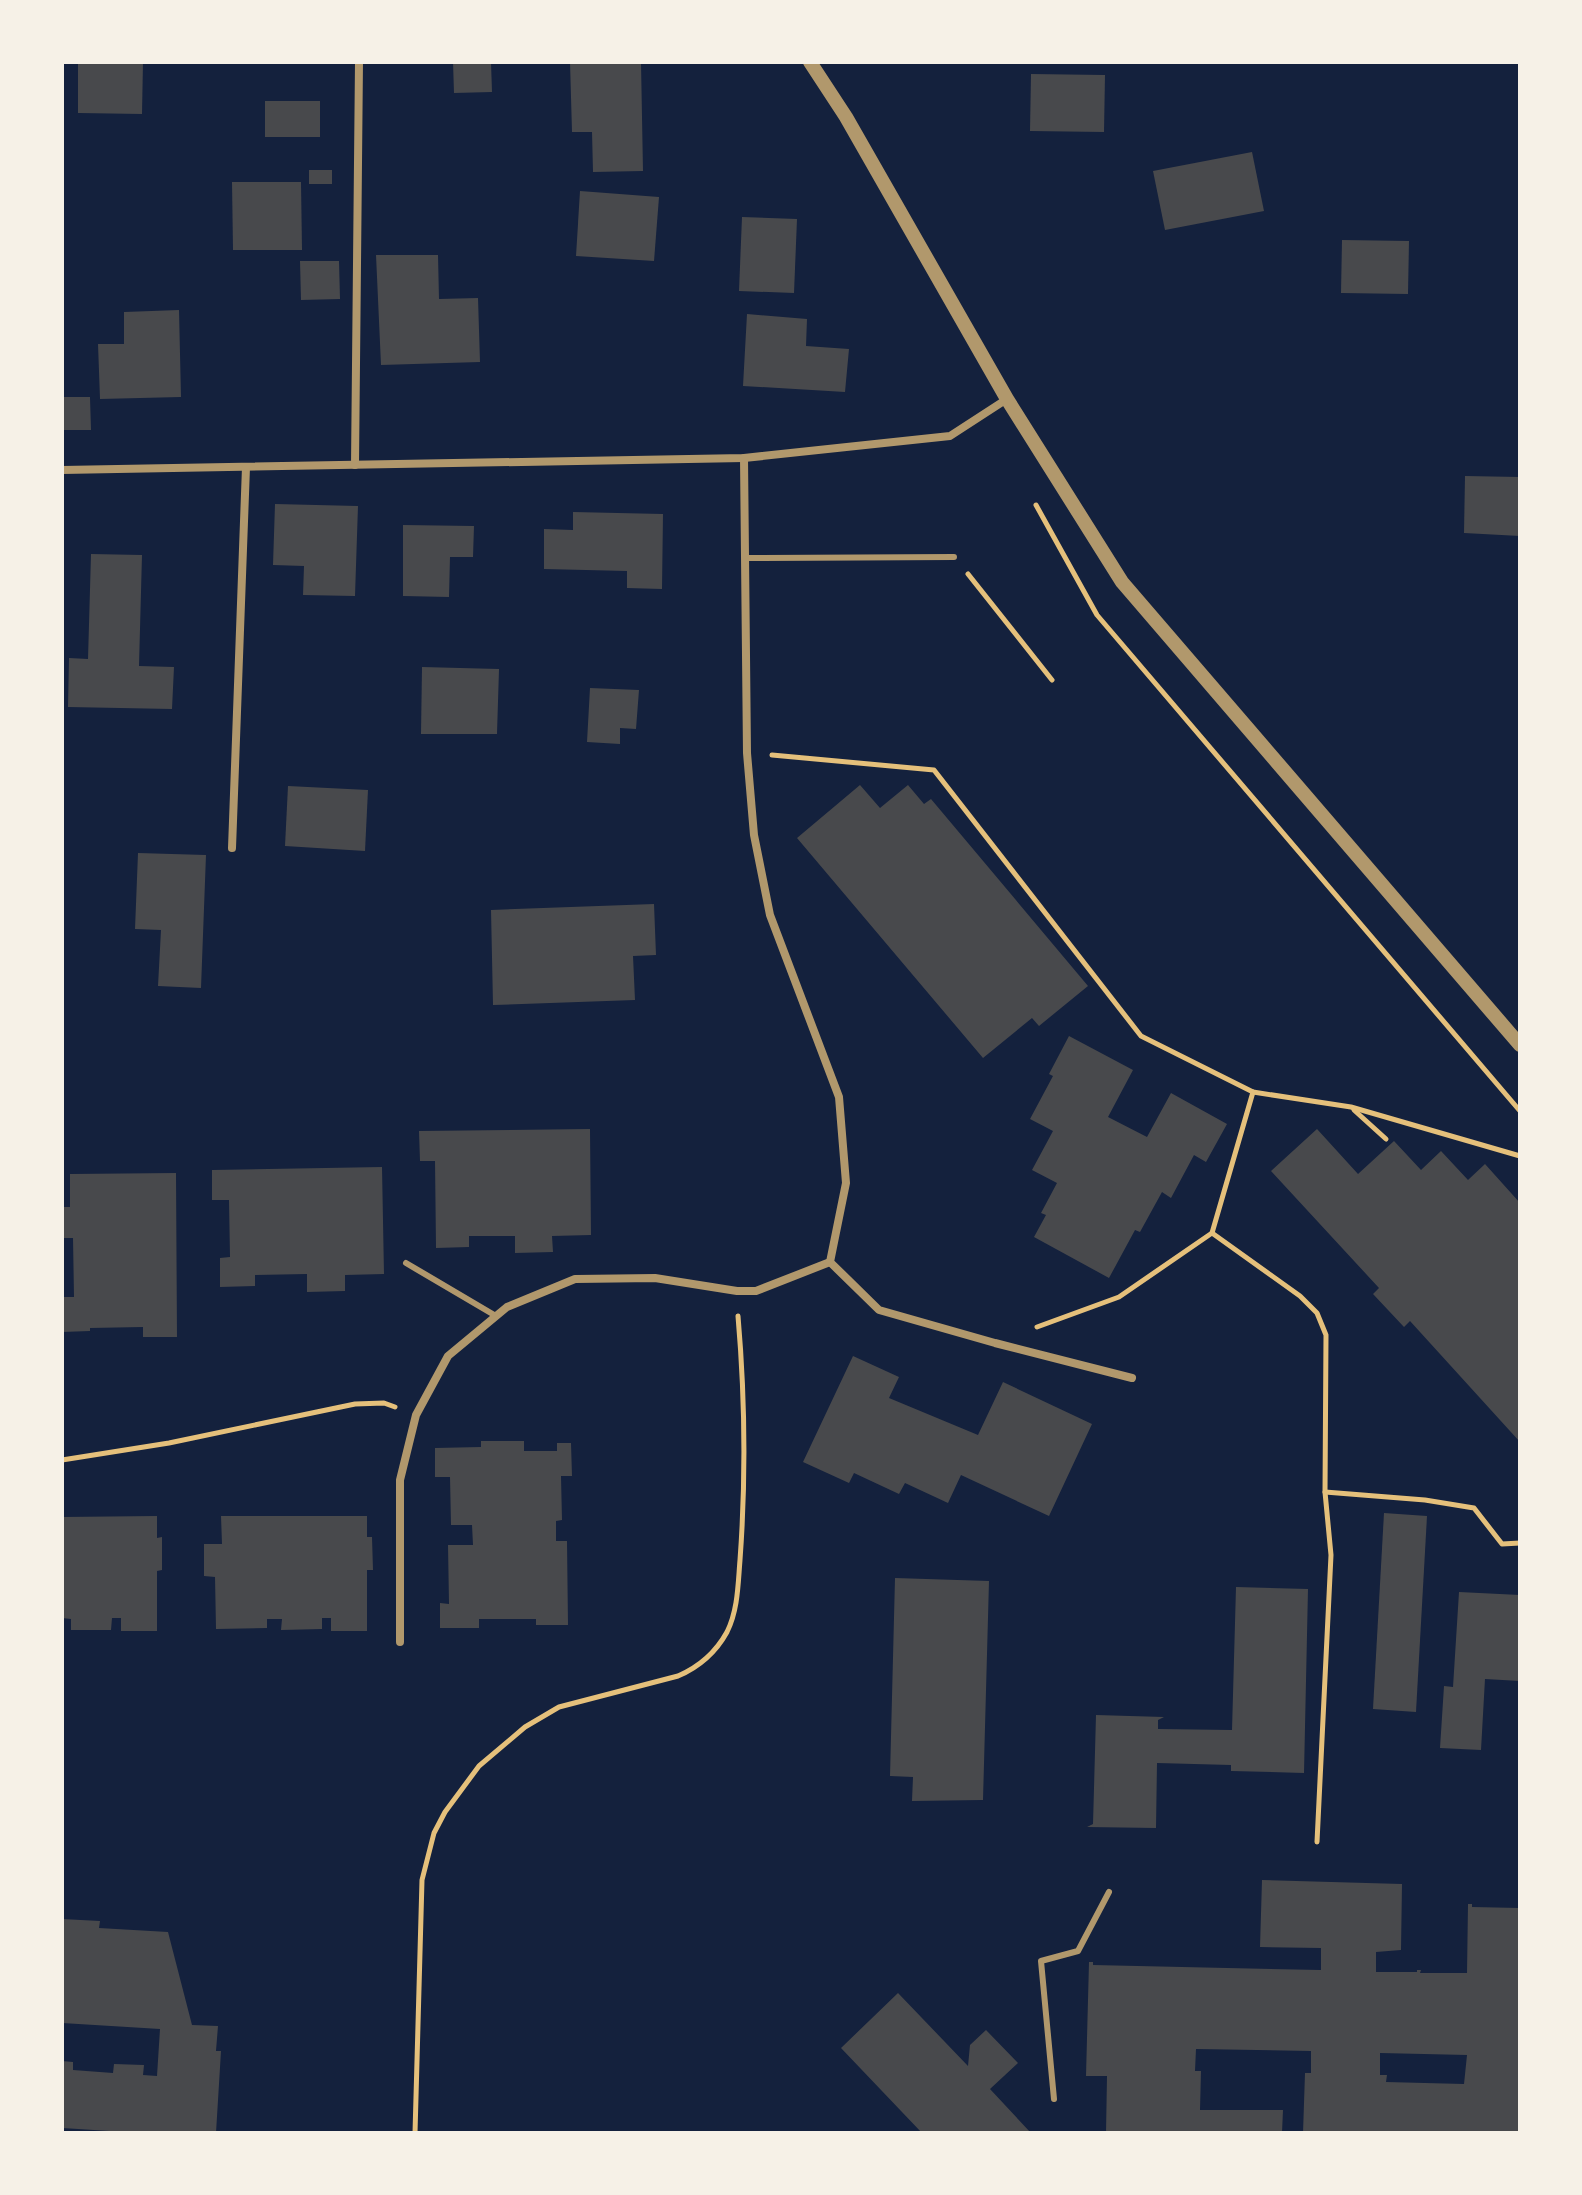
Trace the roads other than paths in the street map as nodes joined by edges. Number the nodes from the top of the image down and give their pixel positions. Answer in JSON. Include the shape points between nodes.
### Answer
{"nodes":[{"id":1,"x":359,"y":62,"type":"edge"},
{"id":2,"x":814,"y":63,"type":"edge"},
{"id":3,"x":1007,"y":399,"type":"junction"},
{"id":4,"x":744,"y":458,"type":"junction"},
{"id":5,"x":355,"y":465,"type":"junction"},
{"id":6,"x":246,"y":467,"type":"junction"},
{"id":7,"x":62,"y":470,"type":"edge"},
{"id":8,"x":954,"y":557,"type":"road end"},
{"id":9,"x":745,"y":558,"type":"junction"},
{"id":10,"x":232,"y":848,"type":"dead end"},
{"id":11,"x":1520,"y":1045,"type":"edge"},
{"id":12,"x":830,"y":1262,"type":"junction"},
{"id":13,"x":406,"y":1263,"type":"dead end"},
{"id":14,"x":496,"y":1316,"type":"junction"},
{"id":15,"x":1132,"y":1378,"type":"dead end"},
{"id":16,"x":400,"y":1642,"type":"dead end"},
{"id":17,"x":1109,"y":1892,"type":"dead end"},
{"id":18,"x":1054,"y":2099,"type":"dead end"}],
"edges":[{"from":1,"to":5,"type":"street"},
{"from":2,"to":3,"type":"street"},
{"from":3,"to":4,"type":"street","via":[[950,436]]},
{"from":3,"to":11,"type":"street","via":[[1122,582]]},
{"from":4,"to":5,"type":"street"},
{"from":4,"to":9,"type":"street"},
{"from":5,"to":6,"type":"street"},
{"from":6,"to":7,"type":"street"},
{"from":6,"to":10,"type":"street"},
{"from":8,"to":9,"type":"lane"},
{"from":9,"to":12,"type":"street","via":[[747,753],[754,835],[770,915],[839,1097],[846,1183]]},
{"from":12,"to":14,"type":"street","via":[[756,1291],[655,1278],[575,1279]]},
{"from":12,"to":15,"type":"street","via":[[879,1310]]},
{"from":13,"to":14,"type":"lane"},
{"from":14,"to":16,"type":"street","via":[[448,1356],[416,1415],[400,1480]]},
{"from":17,"to":18,"type":"lane","via":[[1078,1951],[1041,1961]]}]}
